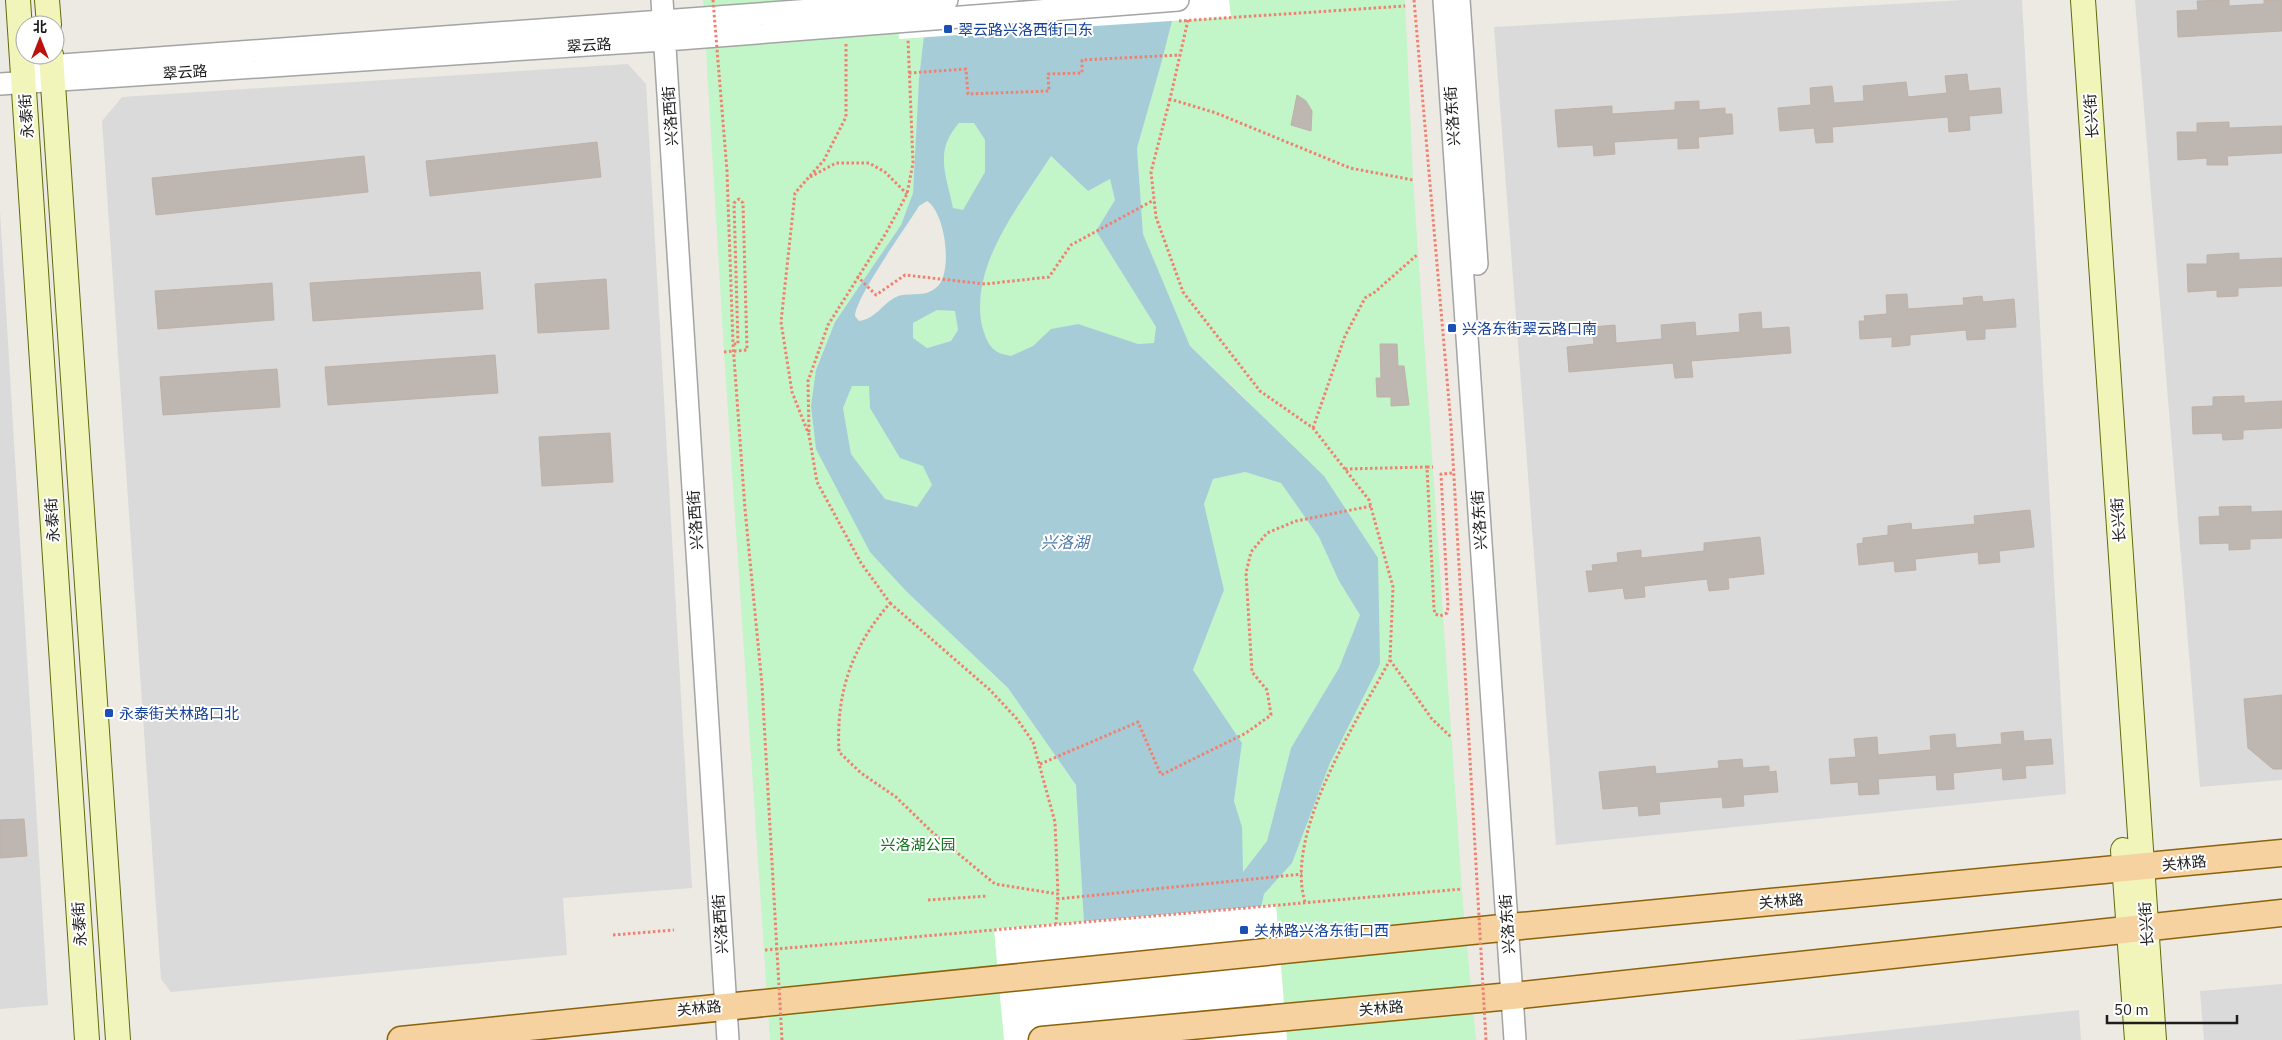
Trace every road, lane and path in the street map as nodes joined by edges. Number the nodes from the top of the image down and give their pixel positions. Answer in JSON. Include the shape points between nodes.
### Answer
{"nodes":[{"id":1,"x":18,"y":0,"type":"edge"},
{"id":2,"x":47,"y":0,"type":"edge"},
{"id":3,"x":713,"y":0,"type":"edge"},
{"id":4,"x":947,"y":0,"type":"edge"},
{"id":5,"x":1178,"y":0,"type":"edge"},
{"id":6,"x":1414,"y":0,"type":"edge"},
{"id":7,"x":1444,"y":0,"type":"edge"},
{"id":8,"x":1459,"y":0,"type":"edge"},
{"id":9,"x":2066,"y":0,"type":"edge"},
{"id":10,"x":2083,"y":0,"type":"edge"},
{"id":11,"x":48,"y":15,"type":"edge"},
{"id":12,"x":671,"y":20,"type":"edge"},
{"id":13,"x":1188,"y":20,"type":"dead end"},
{"id":14,"x":905,"y":21,"type":"junction"},
{"id":15,"x":846,"y":44,"type":"dead end"},
{"id":16,"x":1180,"y":55,"type":"junction"},
{"id":17,"x":51,"y":67,"type":"edge"},
{"id":18,"x":15,"y":73,"type":"edge"},
{"id":19,"x":909,"y":73,"type":"junction"},
{"id":20,"x":0,"y":84,"type":"edge"},
{"id":21,"x":1170,"y":99,"type":"junction"},
{"id":22,"x":807,"y":179,"type":"junction"},
{"id":23,"x":1413,"y":180,"type":"dead end"},
{"id":24,"x":907,"y":194,"type":"junction"},
{"id":25,"x":1154,"y":200,"type":"junction"},
{"id":26,"x":1418,"y":254,"type":"dead end"},
{"id":27,"x":857,"y":276,"type":"junction"},
{"id":28,"x":733,"y":344,"type":"junction"},
{"id":29,"x":724,"y":352,"type":"dead end"},
{"id":30,"x":1313,"y":428,"type":"junction"},
{"id":31,"x":810,"y":435,"type":"junction"},
{"id":32,"x":1427,"y":467,"type":"junction"},
{"id":33,"x":1433,"y":467,"type":"dead end"},
{"id":34,"x":1345,"y":469,"type":"junction"},
{"id":35,"x":1454,"y":474,"type":"junction"},
{"id":36,"x":1371,"y":506,"type":"junction"},
{"id":37,"x":890,"y":603,"type":"junction"},
{"id":38,"x":1390,"y":660,"type":"junction"},
{"id":39,"x":1451,"y":737,"type":"dead end"},
{"id":40,"x":1040,"y":764,"type":"junction"},
{"id":41,"x":2282,"y":853,"type":"edge"},
{"id":42,"x":2133,"y":869,"type":"junction"},
{"id":43,"x":1302,"y":874,"type":"junction"},
{"id":44,"x":1462,"y":888,"type":"dead end"},
{"id":45,"x":1058,"y":894,"type":"junction"},
{"id":46,"x":988,"y":896,"type":"dead end"},
{"id":47,"x":1057,"y":899,"type":"junction"},
{"id":48,"x":928,"y":900,"type":"dead end"},
{"id":49,"x":1305,"y":902,"type":"junction"},
{"id":50,"x":2282,"y":913,"type":"edge"},
{"id":51,"x":1056,"y":924,"type":"junction"},
{"id":52,"x":1514,"y":927,"type":"junction"},
{"id":53,"x":2138,"y":927,"type":"junction"},
{"id":54,"x":674,"y":930,"type":"dead end"},
{"id":55,"x":613,"y":935,"type":"dead end"},
{"id":56,"x":765,"y":950,"type":"dead end"},
{"id":57,"x":1517,"y":996,"type":"junction"},
{"id":58,"x":733,"y":1005,"type":"junction"},
{"id":59,"x":87,"y":1040,"type":"edge"},
{"id":60,"x":118,"y":1040,"type":"edge"},
{"id":61,"x":401,"y":1040,"type":"edge"},
{"id":62,"x":728,"y":1040,"type":"edge"},
{"id":63,"x":742,"y":1040,"type":"edge"},
{"id":64,"x":782,"y":1040,"type":"edge"},
{"id":65,"x":1042,"y":1040,"type":"edge"},
{"id":66,"x":1486,"y":1040,"type":"edge"},
{"id":67,"x":1515,"y":1040,"type":"edge"},
{"id":68,"x":1525,"y":1040,"type":"edge"},
{"id":69,"x":2137,"y":1040,"type":"edge"},
{"id":70,"x":2154,"y":1040,"type":"edge"}],
"edges":[{"from":1,"to":18,"type":"main road","name":"永泰街"},
{"from":2,"to":11,"type":"main road"},
{"from":3,"to":28,"type":"path","bridge":true,"via":[[727,171]]},
{"from":4,"to":14,"type":"street","name":"翠云路"},
{"from":5,"to":14,"type":"street","name":"翠云路"},
{"from":6,"to":35,"type":"path","bridge":true},
{"from":7,"to":52,"type":"street","name":"兴洛东街"},
{"from":8,"to":52,"type":"street","name":"兴洛东街"},
{"from":9,"to":42,"type":"main road","name":"长兴街"},
{"from":10,"to":42,"type":"main road","name":"长兴街"},
{"from":12,"to":14,"type":"street","name":"翠云路"},
{"from":12,"to":17,"type":"street","name":"翠云路"},
{"from":12,"to":58,"type":"street","name":"兴洛西街"},
{"from":13,"to":16,"type":"path"},
{"from":14,"to":19,"type":"path"},
{"from":15,"to":22,"type":"path","via":[[846,117],[824,160]]},
{"from":16,"to":19,"type":"path","via":[[1082,60],[1082,73],[1048,74],[1049,91],[968,94],[966,69]]},
{"from":16,"to":21,"type":"path"},
{"from":17,"to":18,"type":"street","name":"翠云路"},
{"from":17,"to":60,"type":"main road","name":"永泰街"},
{"from":18,"to":20,"type":"street","name":"翠云路"},
{"from":18,"to":59,"type":"main road","name":"永泰街"},
{"from":19,"to":24,"type":"path","via":[[913,163]]},
{"from":21,"to":23,"type":"path","via":[[1216,112],[1350,168]]},
{"from":21,"to":25,"type":"path","via":[[1151,172]]},
{"from":22,"to":24,"type":"path","via":[[836,163],[869,163],[885,172]]},
{"from":22,"to":31,"type":"path","via":[[795,193],[782,322],[792,392]]},
{"from":24,"to":27,"type":"path"},
{"from":25,"to":27,"type":"path","via":[[1071,245],[1049,276],[985,284],[905,275],[876,295]]},
{"from":25,"to":30,"type":"path","via":[[1156,217],[1184,292],[1260,391]]},
{"from":26,"to":30,"type":"path","via":[[1365,298],[1345,336]]},
{"from":27,"to":31,"type":"path","via":[[828,325],[808,381]]},
{"from":28,"to":29,"type":"path","via":[[738,344],[734,203],[739,199],[743,203],[747,350]]},
{"from":28,"to":64,"type":"path","bridge":true,"via":[[762,685]]},
{"from":30,"to":34,"type":"path"},
{"from":31,"to":37,"type":"path","via":[[817,482],[861,563]]},
{"from":32,"to":33,"type":"path"},
{"from":32,"to":34,"type":"path"},
{"from":32,"to":35,"type":"path","via":[[1434,608],[1435,614],[1440,616],[1447,613],[1448,607],[1441,474]]},
{"from":34,"to":36,"type":"path"},
{"from":35,"to":66,"type":"path","bridge":true},
{"from":36,"to":38,"type":"path","via":[[1393,587]]},
{"from":36,"to":40,"type":"path","via":[[1296,521],[1267,533],[1251,552],[1246,573],[1252,672],[1267,690],[1270,715],[1246,733],[1162,775],[1138,722]]},
{"from":37,"to":40,"type":"path","via":[[942,646],[1018,719],[1033,742]]},
{"from":37,"to":45,"type":"path","via":[[878,616],[850,664],[837,721],[839,752],[995,884]]},
{"from":38,"to":39,"type":"path","via":[[1432,719]]},
{"from":38,"to":43,"type":"path","via":[[1326,781],[1305,837]]},
{"from":40,"to":45,"type":"path","via":[[1055,822]]},
{"from":41,"to":42,"type":"main road","name":"关林路"},
{"from":42,"to":52,"type":"main road","name":"关林路"},
{"from":42,"to":53,"type":"main road","name":"长兴街"},
{"from":43,"to":47,"type":"path"},
{"from":43,"to":49,"type":"path"},
{"from":44,"to":49,"type":"path"},
{"from":45,"to":47,"type":"path"},
{"from":46,"to":48,"type":"path"},
{"from":47,"to":51,"type":"path"},
{"from":49,"to":51,"type":"path"},
{"from":50,"to":53,"type":"main road","name":"关林路"},
{"from":51,"to":56,"type":"path"},
{"from":52,"to":57,"type":"street","name":"兴洛东街"},
{"from":52,"to":58,"type":"main road","name":"关林路"},
{"from":53,"to":57,"type":"main road","name":"关林路"},
{"from":53,"to":69,"type":"main road","name":"长兴街"},
{"from":53,"to":70,"type":"main road","name":"长兴街"},
{"from":54,"to":55,"type":"path"},
{"from":57,"to":65,"type":"main road","name":"关林路"},
{"from":57,"to":67,"type":"street","name":"兴洛东街"},
{"from":57,"to":68,"type":"street","name":"兴洛东街"},
{"from":58,"to":61,"type":"main road","name":"关林路"},
{"from":58,"to":62,"type":"street","name":"兴洛西街"},
{"from":58,"to":63,"type":"street","name":"兴洛西街"}]}
